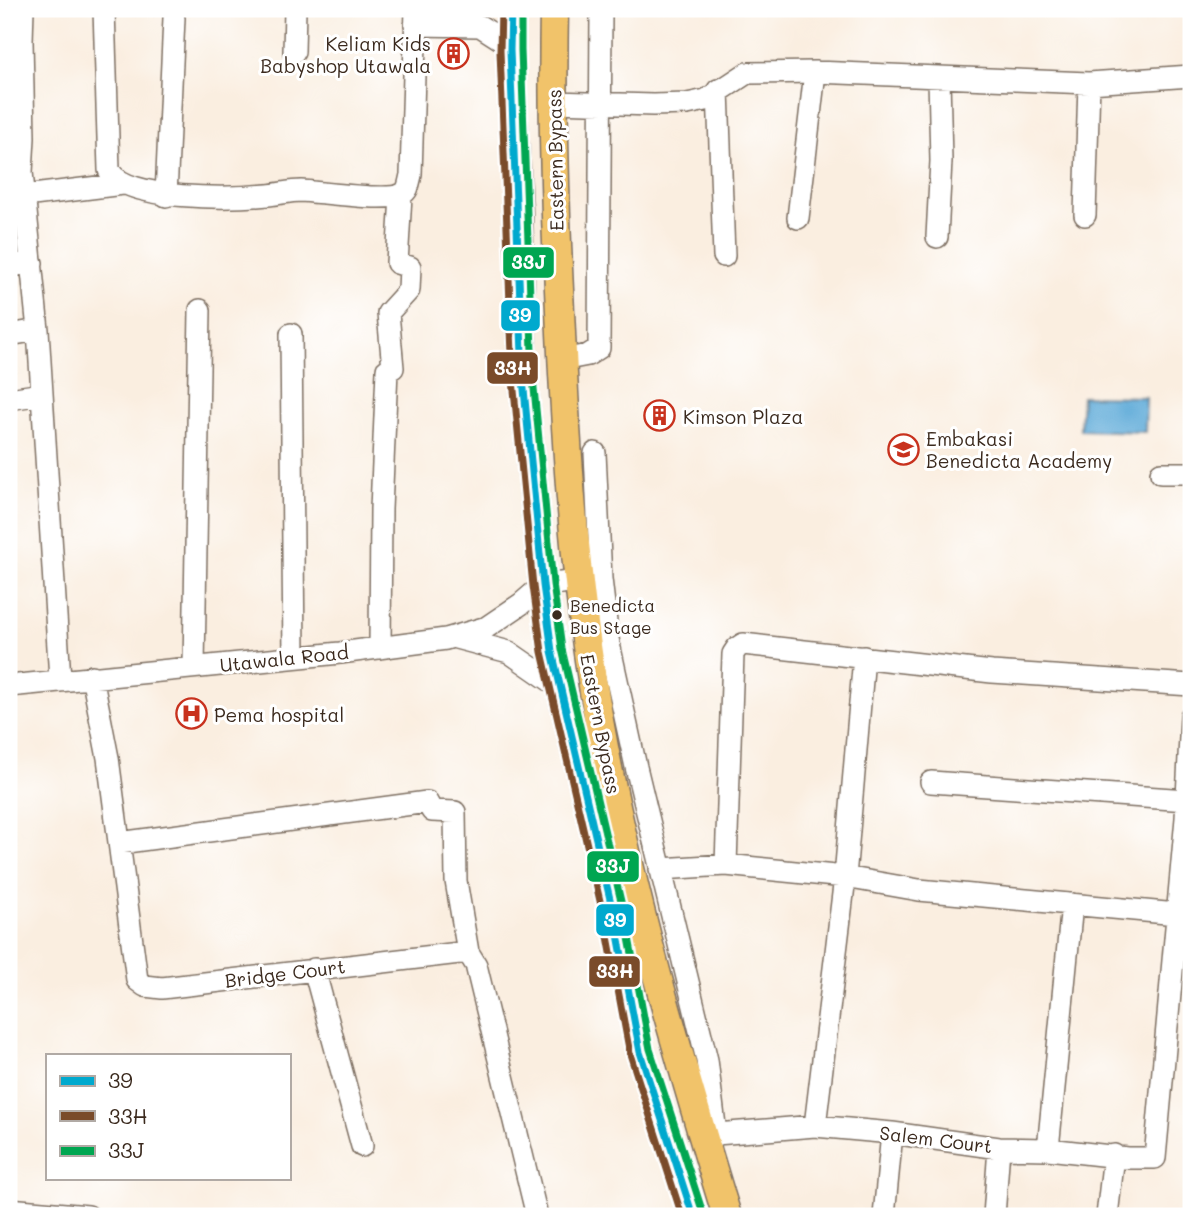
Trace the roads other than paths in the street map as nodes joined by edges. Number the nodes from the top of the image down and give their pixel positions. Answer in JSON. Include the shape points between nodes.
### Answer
{"nodes":[{"id":1,"x":23,"y":9,"type":"edge"},
{"id":2,"x":104,"y":9,"type":"edge"},
{"id":3,"x":295,"y":9,"type":"edge"},
{"id":4,"x":554,"y":9,"type":"edge"},
{"id":5,"x":601,"y":9,"type":"edge"},
{"id":6,"x":416,"y":17,"type":"edge"},
{"id":7,"x":174,"y":18,"type":"dead end"},
{"id":8,"x":498,"y":20,"type":"edge"},
{"id":9,"x":294,"y":52,"type":"dead end"},
{"id":10,"x":815,"y":72,"type":"junction"},
{"id":11,"x":1191,"y":76,"type":"edge"},
{"id":12,"x":939,"y":78,"type":"junction"},
{"id":13,"x":1089,"y":83,"type":"junction"},
{"id":14,"x":718,"y":90,"type":"junction"},
{"id":15,"x":554,"y":102,"type":"junction"},
{"id":16,"x":598,"y":103,"type":"junction"},
{"id":17,"x":17,"y":139,"type":"edge"},
{"id":18,"x":122,"y":184,"type":"junction"},
{"id":19,"x":24,"y":196,"type":"junction"},
{"id":20,"x":166,"y":196,"type":"junction"},
{"id":21,"x":401,"y":196,"type":"junction"},
{"id":22,"x":1085,"y":215,"type":"dead end"},
{"id":23,"x":798,"y":218,"type":"dead end"},
{"id":24,"x":937,"y":237,"type":"dead end"},
{"id":25,"x":724,"y":256,"type":"dead end"},
{"id":26,"x":32,"y":263,"type":"junction"},
{"id":27,"x":9,"y":266,"type":"edge"},
{"id":28,"x":200,"y":310,"type":"dead end"},
{"id":29,"x":38,"y":330,"type":"junction"},
{"id":30,"x":291,"y":334,"type":"dead end"},
{"id":31,"x":9,"y":335,"type":"edge"},
{"id":32,"x":562,"y":360,"type":"junction"},
{"id":33,"x":42,"y":394,"type":"junction"},
{"id":34,"x":9,"y":399,"type":"edge"},
{"id":35,"x":595,"y":453,"type":"dead end"},
{"id":36,"x":1161,"y":473,"type":"dead end"},
{"id":37,"x":1191,"y":473,"type":"edge"},
{"id":38,"x":579,"y":581,"type":"junction"},
{"id":39,"x":543,"y":584,"type":"junction"},
{"id":40,"x":454,"y":637,"type":"junction"},
{"id":41,"x":380,"y":648,"type":"junction"},
{"id":42,"x":294,"y":657,"type":"junction"},
{"id":43,"x":864,"y":657,"type":"junction"},
{"id":44,"x":194,"y":666,"type":"junction"},
{"id":45,"x":92,"y":676,"type":"junction"},
{"id":46,"x":60,"y":679,"type":"junction"},
{"id":47,"x":1191,"y":685,"type":"edge"},
{"id":48,"x":9,"y":686,"type":"edge"},
{"id":49,"x":561,"y":688,"type":"junction"},
{"id":50,"x":1191,"y":716,"type":"edge"},
{"id":51,"x":931,"y":782,"type":"dead end"},
{"id":52,"x":1187,"y":800,"type":"junction"},
{"id":53,"x":119,"y":843,"type":"junction"},
{"id":54,"x":1187,"y":846,"type":"edge"},
{"id":55,"x":726,"y":865,"type":"junction"},
{"id":56,"x":660,"y":869,"type":"junction"},
{"id":57,"x":845,"y":877,"type":"junction"},
{"id":58,"x":1072,"y":904,"type":"junction"},
{"id":59,"x":1177,"y":914,"type":"junction"},
{"id":60,"x":678,"y":941,"type":"junction"},
{"id":61,"x":468,"y":952,"type":"junction"},
{"id":62,"x":651,"y":952,"type":"junction"},
{"id":63,"x":314,"y":969,"type":"junction"},
{"id":64,"x":815,"y":1126,"type":"junction"},
{"id":65,"x":892,"y":1133,"type":"junction"},
{"id":66,"x":711,"y":1141,"type":"junction"},
{"id":67,"x":362,"y":1146,"type":"dead end"},
{"id":68,"x":999,"y":1148,"type":"junction"},
{"id":69,"x":1048,"y":1149,"type":"junction"},
{"id":70,"x":1114,"y":1155,"type":"junction"},
{"id":71,"x":9,"y":1209,"type":"edge"},
{"id":72,"x":88,"y":1216,"type":"edge"},
{"id":73,"x":537,"y":1216,"type":"edge"},
{"id":74,"x":693,"y":1216,"type":"edge"},
{"id":75,"x":727,"y":1216,"type":"edge"},
{"id":76,"x":884,"y":1216,"type":"edge"},
{"id":77,"x":994,"y":1216,"type":"edge"},
{"id":78,"x":1107,"y":1216,"type":"edge"}],
"edges":[{"from":1,"to":17,"type":"street"},
{"from":2,"to":18,"type":"street","via":[[109,170]]},
{"from":3,"to":9,"type":"street"},
{"from":4,"to":15,"type":"main road","name":"Eastern Bypass"},
{"from":5,"to":16,"type":"street"},
{"from":6,"to":8,"type":"street","via":[[480,26]]},
{"from":6,"to":21,"type":"street","via":[[411,175]]},
{"from":7,"to":20,"type":"street"},
{"from":8,"to":39,"type":"main road","name":"Eastern Bypass","via":[[523,379]]},
{"from":10,"to":12,"type":"street"},
{"from":10,"to":14,"type":"street","via":[[747,73]]},
{"from":10,"to":23,"type":"street"},
{"from":11,"to":13,"type":"street"},
{"from":12,"to":13,"type":"street"},
{"from":12,"to":24,"type":"street"},
{"from":13,"to":22,"type":"street"},
{"from":14,"to":16,"type":"street","via":[[706,100],[687,104]]},
{"from":14,"to":25,"type":"street"},
{"from":15,"to":16,"type":"street"},
{"from":15,"to":32,"type":"main road","name":"Eastern Bypass"},
{"from":16,"to":32,"type":"street","via":[[599,348]]},
{"from":17,"to":19,"type":"street"},
{"from":18,"to":19,"type":"street"},
{"from":18,"to":20,"type":"street"},
{"from":19,"to":26,"type":"street"},
{"from":20,"to":21,"type":"street","via":[[300,191]]},
{"from":21,"to":41,"type":"street","via":[[397,263],[410,267],[409,290],[388,313],[394,368],[387,370]]},
{"from":26,"to":27,"type":"street"},
{"from":26,"to":29,"type":"street"},
{"from":28,"to":44,"type":"street"},
{"from":29,"to":31,"type":"street"},
{"from":29,"to":33,"type":"street"},
{"from":30,"to":42,"type":"street"},
{"from":32,"to":38,"type":"main road","name":"Eastern Bypass"},
{"from":33,"to":34,"type":"street"},
{"from":33,"to":46,"type":"street"},
{"from":35,"to":56,"type":"street","via":[[603,606]]},
{"from":36,"to":37,"type":"street"},
{"from":38,"to":39,"type":"street"},
{"from":38,"to":62,"type":"main road","name":"Eastern Bypass","via":[[602,739]]},
{"from":39,"to":40,"type":"street","name":"Utawala Road","via":[[487,627]]},
{"from":39,"to":49,"type":"main road","name":"Eastern Bypass"},
{"from":40,"to":41,"type":"street","name":"Utawala Road"},
{"from":40,"to":49,"type":"street","via":[[509,652]]},
{"from":41,"to":42,"type":"street","name":"Utawala Road"},
{"from":42,"to":44,"type":"street","name":"Utawala Road"},
{"from":43,"to":47,"type":"street","via":[[992,672]]},
{"from":43,"to":55,"type":"street","via":[[743,644],[733,654]]},
{"from":43,"to":57,"type":"street"},
{"from":44,"to":45,"type":"street","name":"Utawala Road"},
{"from":45,"to":46,"type":"street","name":"Utawala Road"},
{"from":45,"to":53,"type":"street","name":"Bridge Court"},
{"from":46,"to":48,"type":"street","name":"Utawala Road"},
{"from":49,"to":74,"type":"main road","name":"Eastern Bypass","via":[[617,929],[640,1052]]},
{"from":50,"to":52,"type":"street"},
{"from":51,"to":52,"type":"street"},
{"from":52,"to":54,"type":"street"},
{"from":53,"to":61,"type":"street","via":[[427,802],[432,811],[455,812],[456,881]]},
{"from":53,"to":63,"type":"street","name":"Bridge Court","via":[[137,979],[145,986],[162,988]]},
{"from":54,"to":59,"type":"street"},
{"from":55,"to":56,"type":"street"},
{"from":55,"to":57,"type":"street"},
{"from":56,"to":60,"type":"street"},
{"from":57,"to":58,"type":"street","via":[[919,890]]},
{"from":57,"to":64,"type":"street"},
{"from":58,"to":59,"type":"street"},
{"from":58,"to":69,"type":"street"},
{"from":59,"to":70,"type":"street","name":"Salem Court","via":[[1155,1158]]},
{"from":60,"to":62,"type":"street"},
{"from":60,"to":66,"type":"street","via":[[707,1060]]},
{"from":61,"to":63,"type":"street","name":"Bridge Court"},
{"from":61,"to":73,"type":"street","via":[[477,965]]},
{"from":62,"to":66,"type":"main road","name":"Eastern Bypass"},
{"from":63,"to":67,"type":"street"},
{"from":64,"to":65,"type":"street","name":"Salem Court"},
{"from":64,"to":66,"type":"street","name":"Salem Court"},
{"from":65,"to":68,"type":"street","name":"Salem Court"},
{"from":65,"to":76,"type":"street"},
{"from":66,"to":75,"type":"main road","name":"Eastern Bypass"},
{"from":68,"to":69,"type":"street","name":"Salem Court"},
{"from":68,"to":77,"type":"street"},
{"from":69,"to":70,"type":"street","name":"Salem Court"},
{"from":70,"to":78,"type":"street"},
{"from":71,"to":72,"type":"street"}]}
